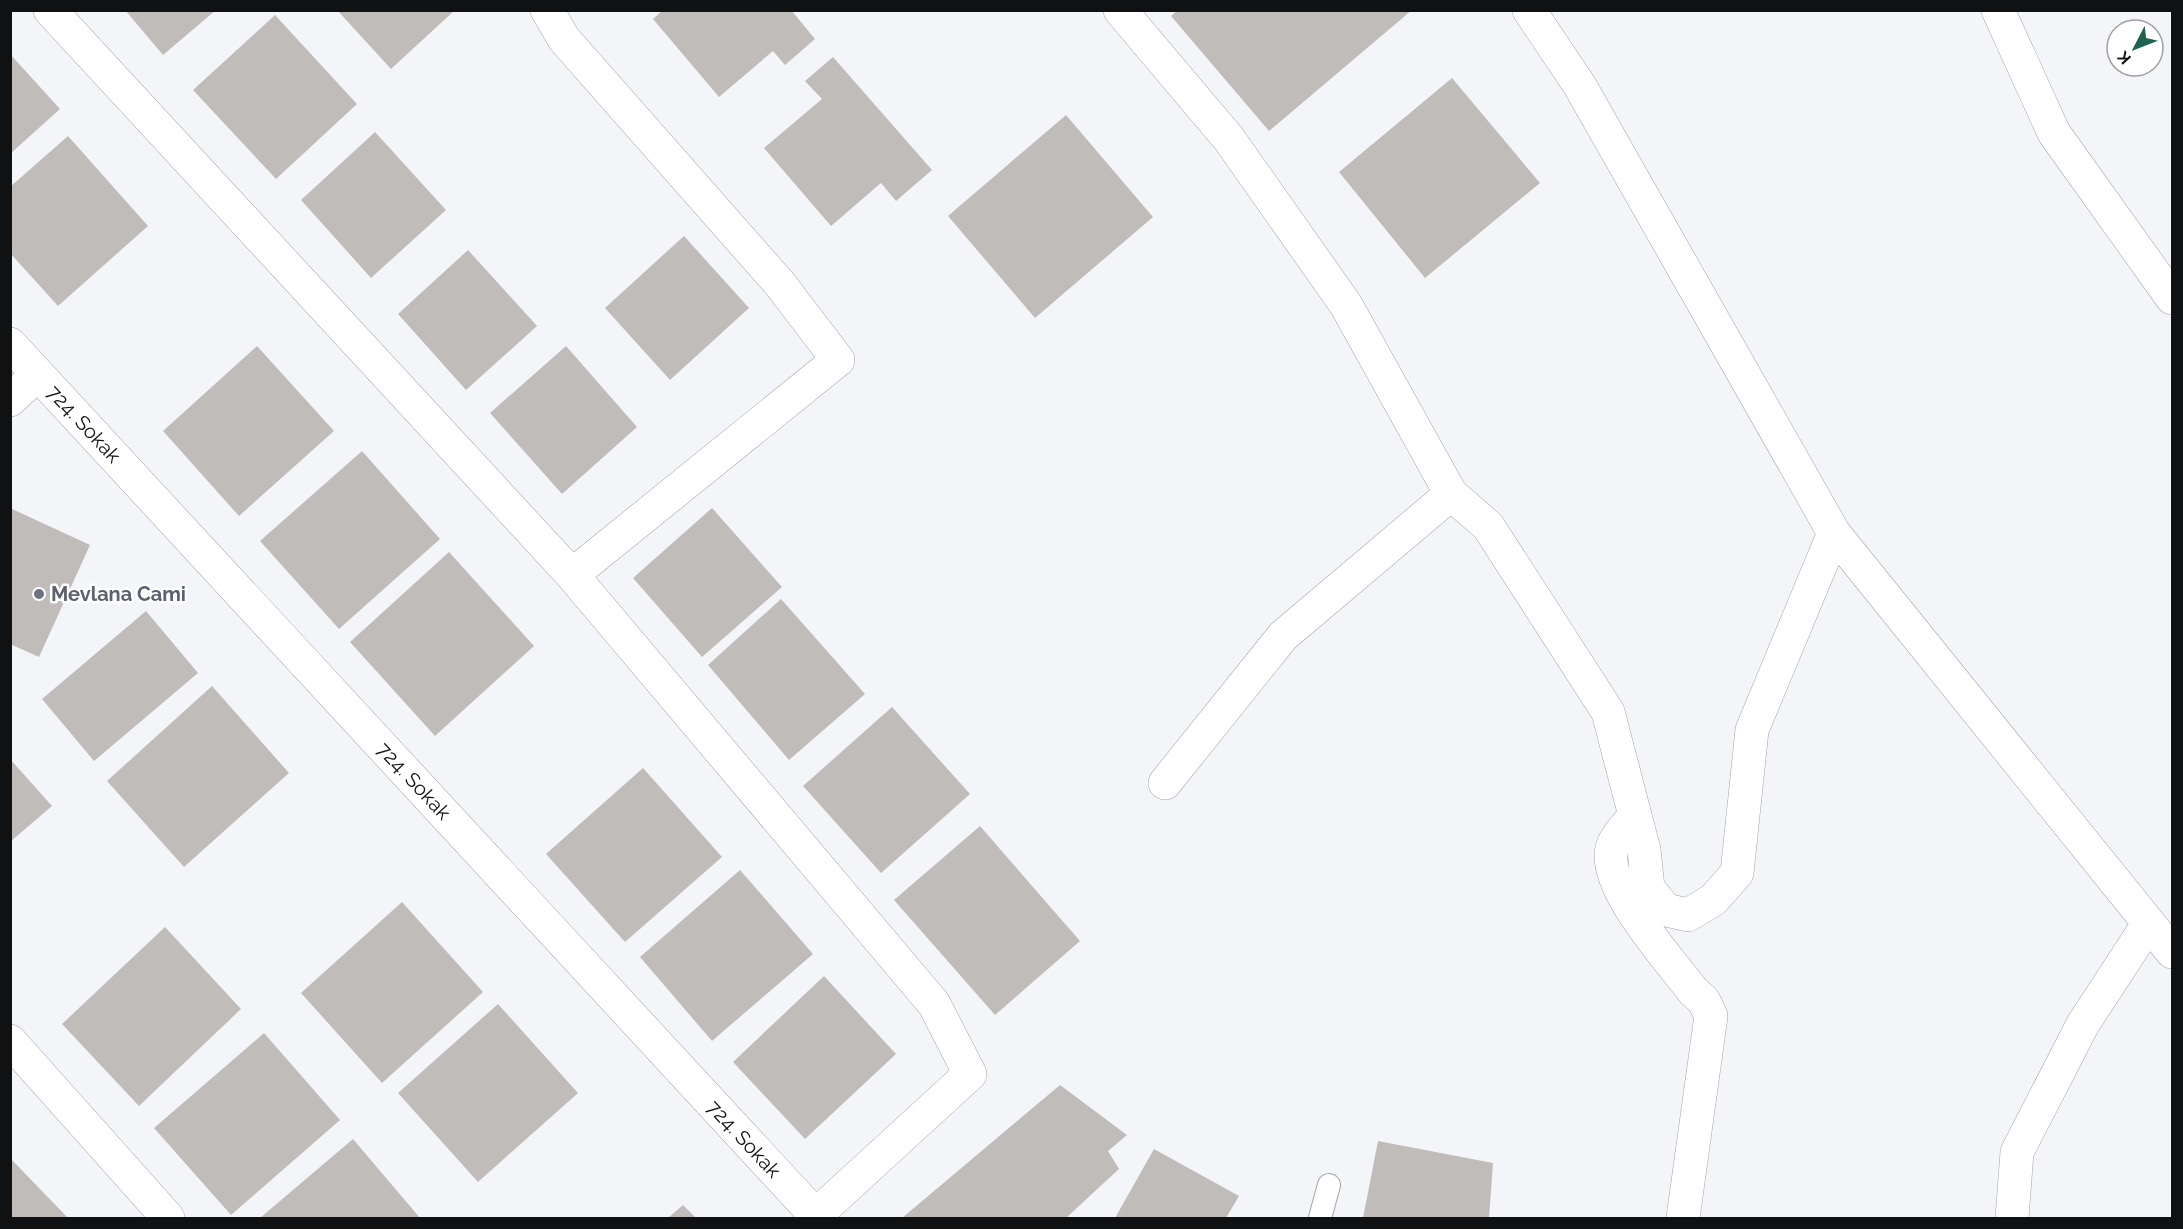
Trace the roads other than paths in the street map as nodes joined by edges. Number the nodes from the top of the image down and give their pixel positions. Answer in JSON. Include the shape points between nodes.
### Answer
{"nodes":[{"id":1,"x":51,"y":10,"type":"edge"},
{"id":2,"x":547,"y":10,"type":"edge"},
{"id":3,"x":1120,"y":10,"type":"edge"},
{"id":4,"x":1529,"y":10,"type":"edge"},
{"id":5,"x":1998,"y":10,"type":"edge"},
{"id":6,"x":2172,"y":298,"type":"edge"},
{"id":7,"x":10,"y":344,"type":"edge"},
{"id":8,"x":38,"y":374,"type":"junction"},
{"id":9,"x":10,"y":400,"type":"edge"},
{"id":10,"x":1451,"y":494,"type":"junction"},
{"id":11,"x":1834,"y":533,"type":"junction"},
{"id":12,"x":572,"y":575,"type":"junction"},
{"id":13,"x":1166,"y":783,"type":"dead end"},
{"id":14,"x":1635,"y":815,"type":"junction"},
{"id":15,"x":2148,"y":923,"type":"junction"},
{"id":16,"x":2172,"y":952,"type":"edge"},
{"id":17,"x":10,"y":1041,"type":"edge"},
{"id":18,"x":1329,"y":1185,"type":"dead end"},
{"id":19,"x":158,"y":1215,"type":"edge"},
{"id":20,"x":817,"y":1217,"type":"edge"},
{"id":21,"x":1320,"y":1218,"type":"edge"},
{"id":22,"x":1683,"y":1218,"type":"edge"},
{"id":23,"x":2012,"y":1218,"type":"edge"}],
"edges":[{"from":1,"to":12,"type":"street"},
{"from":2,"to":12,"type":"street","via":[[564,39],[780,284],[838,360]]},
{"from":3,"to":10,"type":"street","via":[[1229,139],[1346,305]]},
{"from":4,"to":11,"type":"street","via":[[1580,86]]},
{"from":5,"to":6,"type":"street","via":[[2054,133]]},
{"from":7,"to":8,"type":"street","name":"724. Sokak"},
{"from":8,"to":9,"type":"street"},
{"from":8,"to":20,"type":"street","name":"724. Sokak"},
{"from":10,"to":13,"type":"street","via":[[1283,636]]},
{"from":10,"to":14,"type":"street","via":[[1488,526],[1608,712]]},
{"from":11,"to":14,"type":"street","via":[[1752,730],[1737,873],[1713,900],[1688,915],[1666,910],[1648,888]]},
{"from":11,"to":15,"type":"street"},
{"from":12,"to":20,"type":"street","via":[[934,1004],[970,1074]]},
{"from":14,"to":22,"type":"street","via":[[1613,845],[1614,872],[1625,900],[1704,1001],[1711,1016]]},
{"from":15,"to":16,"type":"street"},
{"from":15,"to":23,"type":"street","via":[[2083,1024],[2017,1152]]},
{"from":17,"to":19,"type":"street"},
{"from":18,"to":21,"type":"lane"}]}
